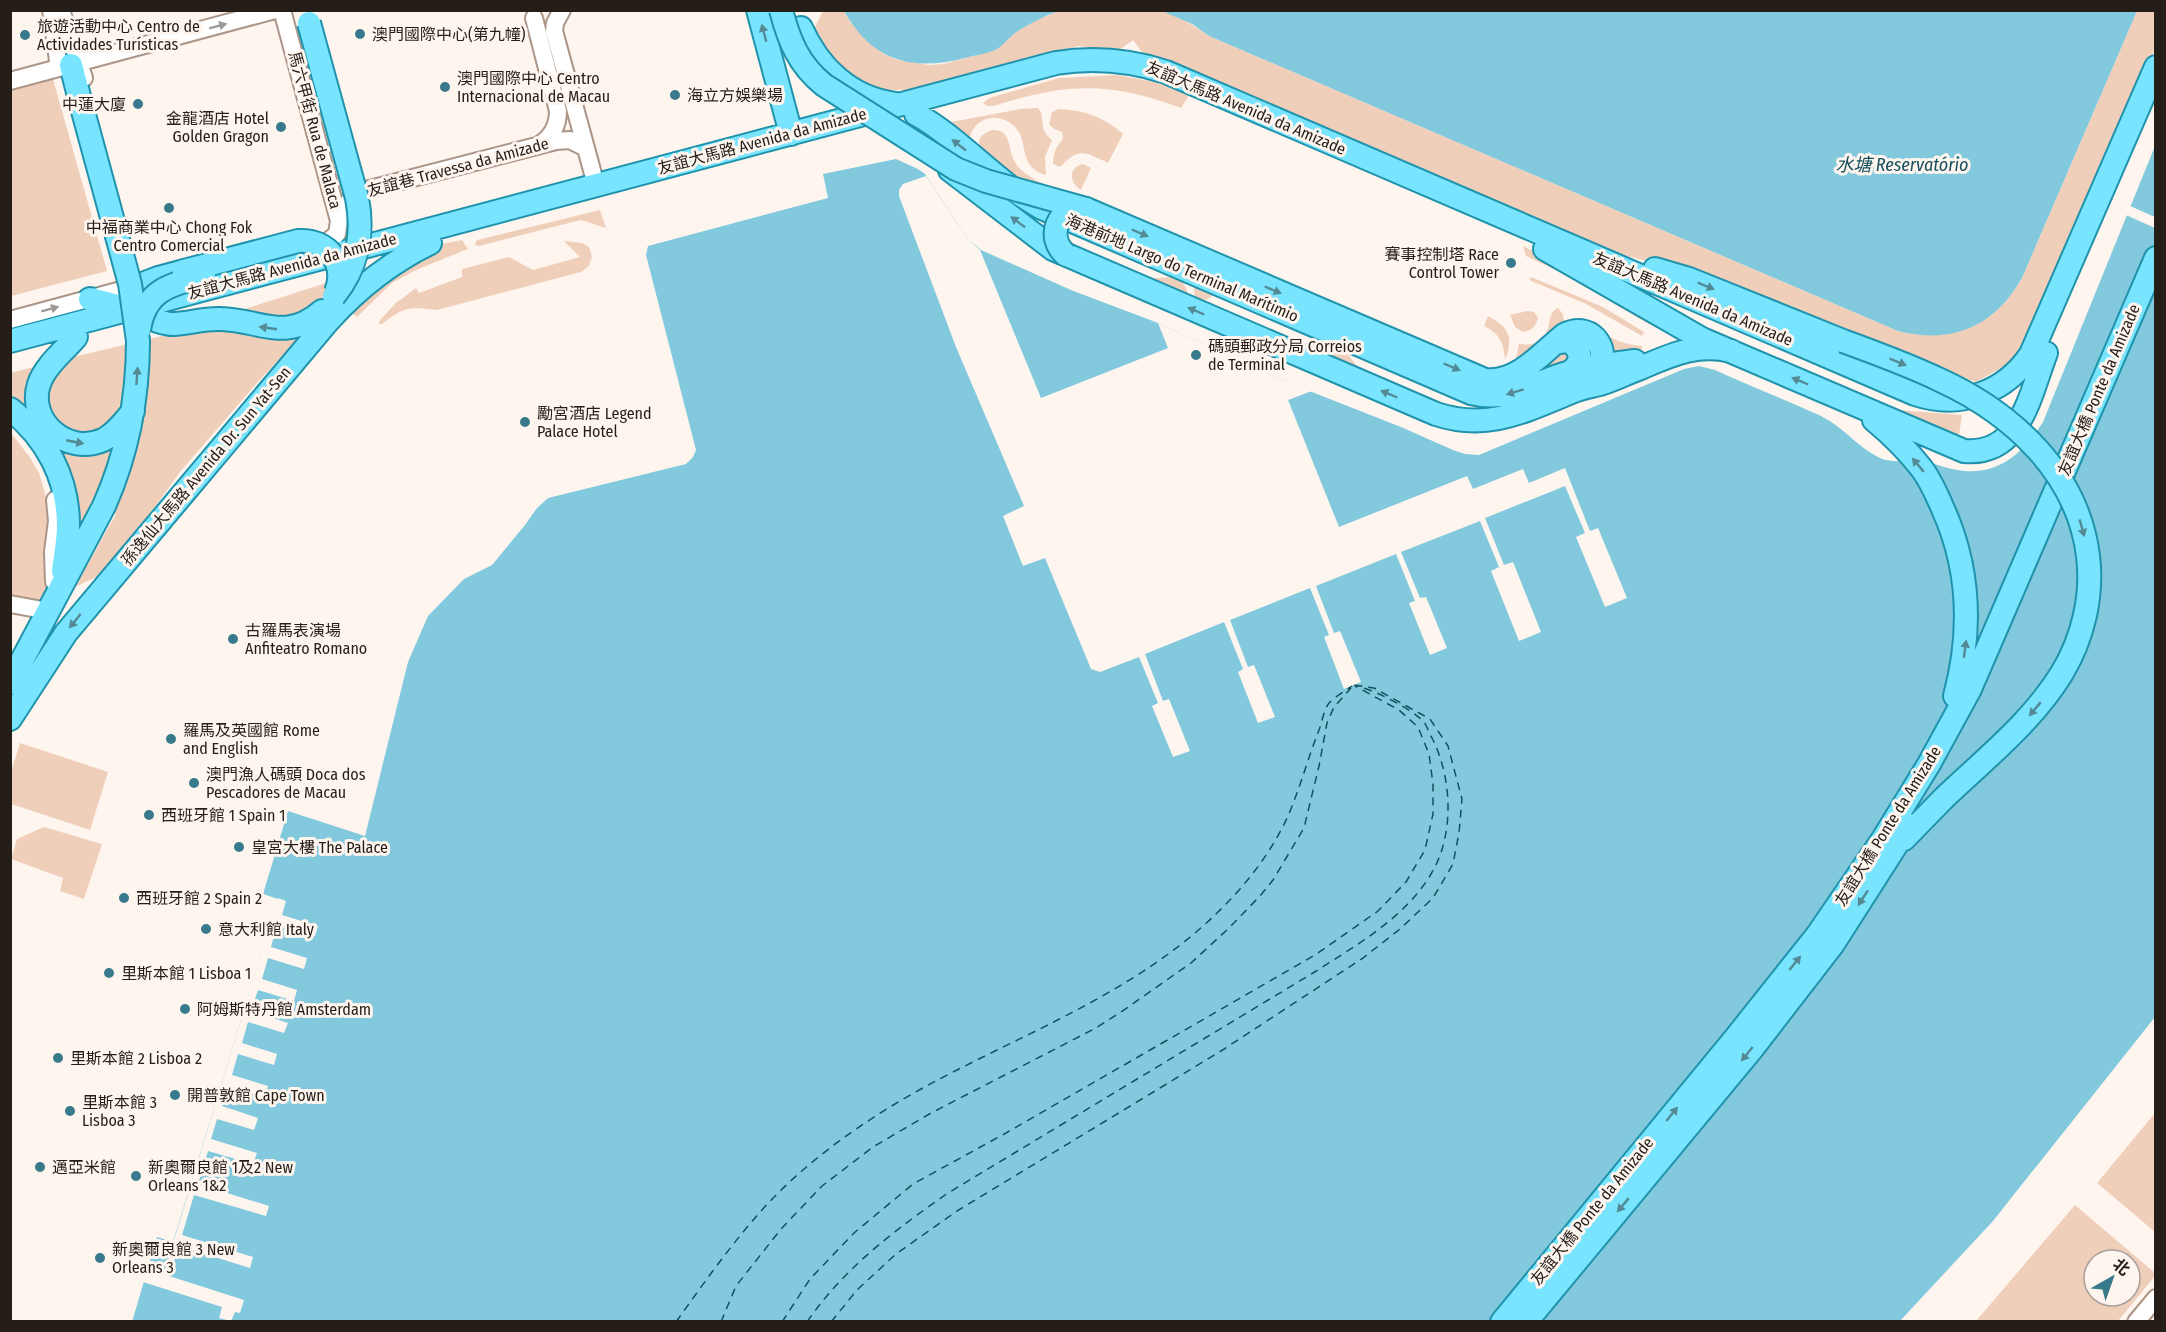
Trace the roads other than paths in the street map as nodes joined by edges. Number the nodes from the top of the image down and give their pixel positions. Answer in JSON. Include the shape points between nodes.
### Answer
{"nodes":[{"id":1,"x":51,"y":10,"type":"edge"},
{"id":2,"x":61,"y":10,"type":"edge"},
{"id":3,"x":275,"y":10,"type":"edge"},
{"id":4,"x":282,"y":10,"type":"edge"},
{"id":5,"x":758,"y":10,"type":"edge"},
{"id":6,"x":781,"y":10,"type":"edge"},
{"id":7,"x":561,"y":12,"type":"edge"},
{"id":8,"x":531,"y":14,"type":"edge"},
{"id":9,"x":302,"y":15,"type":"edge"},
{"id":10,"x":799,"y":19,"type":"edge"},
{"id":11,"x":771,"y":60,"type":"junction"},
{"id":12,"x":68,"y":65,"type":"junction"},
{"id":13,"x":2156,"y":67,"type":"edge"},
{"id":14,"x":10,"y":81,"type":"edge"},
{"id":15,"x":2156,"y":100,"type":"edge"},
{"id":16,"x":907,"y":109,"type":"junction"},
{"id":17,"x":791,"y":134,"type":"junction"},
{"id":18,"x":907,"y":137,"type":"junction"},
{"id":19,"x":532,"y":147,"type":"junction"},
{"id":20,"x":586,"y":148,"type":"junction"},
{"id":21,"x":596,"y":185,"type":"junction"},
{"id":22,"x":366,"y":190,"type":"junction"},
{"id":23,"x":1086,"y":209,"type":"junction"},
{"id":24,"x":339,"y":220,"type":"junction"},
{"id":25,"x":430,"y":243,"type":"junction"},
{"id":26,"x":1547,"y":243,"type":"junction"},
{"id":27,"x":325,"y":244,"type":"junction"},
{"id":28,"x":359,"y":248,"type":"junction"},
{"id":29,"x":1066,"y":255,"type":"junction"},
{"id":30,"x":2156,"y":258,"type":"edge"},
{"id":31,"x":135,"y":293,"type":"junction"},
{"id":32,"x":2156,"y":297,"type":"edge"},
{"id":33,"x":90,"y":299,"type":"joint"},
{"id":34,"x":328,"y":304,"type":"junction"},
{"id":35,"x":10,"y":320,"type":"edge"},
{"id":36,"x":76,"y":337,"type":"junction"},
{"id":37,"x":138,"y":340,"type":"junction"},
{"id":38,"x":10,"y":341,"type":"edge"},
{"id":39,"x":1555,"y":343,"type":"junction"},
{"id":40,"x":1731,"y":351,"type":"junction"},
{"id":41,"x":2046,"y":353,"type":"junction"},
{"id":42,"x":10,"y":354,"type":"edge"},
{"id":43,"x":1675,"y":354,"type":"junction"},
{"id":44,"x":1601,"y":366,"type":"junction"},
{"id":45,"x":1575,"y":380,"type":"junction"},
{"id":46,"x":1853,"y":404,"type":"junction"},
{"id":47,"x":10,"y":410,"type":"edge"},
{"id":48,"x":134,"y":410,"type":"junction"},
{"id":49,"x":10,"y":424,"type":"edge"},
{"id":50,"x":101,"y":589,"type":"junction"},
{"id":51,"x":55,"y":599,"type":"junction"},
{"id":52,"x":10,"y":604,"type":"edge"},
{"id":53,"x":10,"y":683,"type":"edge"},
{"id":54,"x":10,"y":719,"type":"edge"},
{"id":55,"x":1929,"y":764,"type":"junction"},
{"id":56,"x":1895,"y":849,"type":"junction"},
{"id":57,"x":2156,"y":1298,"type":"edge"},
{"id":58,"x":1502,"y":1322,"type":"edge"},
{"id":59,"x":1526,"y":1322,"type":"edge"},
{"id":60,"x":2136,"y":1322,"type":"edge"}],
"edges":[{"from":1,"to":12,"type":"street"},
{"from":2,"to":12,"type":"street"},
{"from":12,"to":3,"type":"street","one_way":true},
{"from":4,"to":24,"type":"street","name":"馬六甲街 Rua de Malaca"},
{"from":11,"to":5,"type":"main road","one_way":true},
{"from":6,"to":18,"type":"main road","bridge":true,"via":[[792,47],[812,74]]},
{"from":7,"to":8,"type":"street","via":[[546,22]]},
{"from":7,"to":20,"type":"street","via":[[554,31]]},
{"from":8,"to":19,"type":"street","via":[[558,114],[552,133]]},
{"from":9,"to":22,"type":"street","name":"馬六甲街 Rua de Malaca","via":[[340,179],[350,190]]},
{"from":9,"to":34,"type":"main road","bridge":true,"via":[[360,216],[354,260]]},
{"from":10,"to":11,"type":"main road","via":[[806,60],[793,72],[776,67]]},
{"from":10,"to":16,"type":"main road","via":[[820,62],[833,75],[867,97]]},
{"from":11,"to":17,"type":"main road"},
{"from":12,"to":14,"type":"street"},
{"from":12,"to":31,"type":"street"},
{"from":12,"to":31,"type":"street","via":[[116,269],[124,271]]},
{"from":12,"to":37,"type":"main road","bridge":true,"via":[[130,284]]},
{"from":13,"to":26,"type":"main road","name":"友誼大馬路 Avenida da Amizade","via":[[2031,354],[2002,384],[1972,397],[1939,400],[1915,394]]},
{"from":15,"to":41,"type":"main road","name":"友誼大馬路 Avenida da Amizade"},
{"from":16,"to":17,"type":"main road","name":"友誼大馬路 Avenida da Amizade"},
{"from":16,"to":25,"type":"main road","name":"友誼大馬路 Avenida da Amizade"},
{"from":16,"to":26,"type":"main road","name":"友誼大馬路 Avenida da Amizade","via":[[1056,63],[1087,59],[1135,63],[1166,72]]},
{"from":45,"to":16,"type":"main road","name":"海港前地 Largo do Terminal Marítimio","one_way":true,"via":[[1506,395],[1470,393],[1042,208],[1014,191],[937,127]]},
{"from":17,"to":21,"type":"main road","name":"友誼大馬路 Avenida da Amizade"},
{"from":18,"to":23,"type":"main road","bridge":true,"via":[[971,176]]},
{"from":29,"to":18,"type":"main road","one_way":true,"bridge":true},
{"from":19,"to":20,"type":"street","name":"友誼巷 Travessa da Amizade","via":[[564,140]]},
{"from":19,"to":22,"type":"street","name":"友誼巷 Travessa da Amizade"},
{"from":20,"to":21,"type":"street"},
{"from":21,"to":28,"type":"main road","name":"友誼大馬路 Avenida da Amizade"},
{"from":22,"to":24,"type":"street","name":"友誼巷 Travessa da Amizade","via":[[349,201]]},
{"from":23,"to":29,"type":"main road","bridge":true,"via":[[1066,213],[1056,226],[1056,243]]},
{"from":23,"to":39,"type":"main road","one_way":true,"via":[[1485,380],[1511,376]]},
{"from":24,"to":27,"type":"street","name":"馬六甲街 Rua de Malaca","via":[[337,234]]},
{"from":25,"to":31,"type":"main road","name":"友誼大馬路 Avenida da Amizade"},
{"from":25,"to":50,"type":"main road","name":"孫逸仙大馬路 Avenida Dr. Sun Yat-Sen","via":[[377,275],[338,310]]},
{"from":26,"to":40,"type":"main road","via":[[1702,339]]},
{"from":26,"to":41,"type":"main road","name":"友誼大馬路 Avenida da Amizade","via":[[1928,411],[1956,413],[1993,404],[2024,383]]},
{"from":26,"to":56,"type":"main road","one_way":true,"bridge":true,"via":[[1689,279],[1948,384],[1984,404],[2023,435],[2067,488],[2083,530],[2088,558],[2084,621],[2075,648],[2058,680],[2026,720],[1924,816]]},
{"from":27,"to":28,"type":"main road"},
{"from":27,"to":37,"type":"main road","bridge":true,"via":[[166,287],[147,304]]},
{"from":28,"to":31,"type":"main road","name":"友誼大馬路 Avenida da Amizade"},
{"from":45,"to":29,"type":"main road","one_way":true,"via":[[1525,411],[1498,420],[1454,420]]},
{"from":30,"to":55,"type":"main road","name":"友誼大橋 Ponte da Amizade","via":[[1970,689]]},
{"from":31,"to":33,"type":"main road"},
{"from":34,"to":31,"type":"main road","one_way":true,"via":[[305,323],[286,329],[225,319],[173,324]]},
{"from":31,"to":34,"type":"main road","bridge":true,"via":[[158,278],[310,241],[326,248],[337,262],[340,280]]},
{"from":31,"to":36,"type":"main road","name":"友誼大馬路 Avenida da Amizade"},
{"from":31,"to":38,"type":"main road","name":"友誼大馬路 Avenida da Amizade"},
{"from":32,"to":56,"type":"main road","name":"友誼大橋 Ponte da Amizade","via":[[1976,708]]},
{"from":35,"to":33,"type":"street","one_way":true},
{"from":34,"to":50,"type":"main road","via":[[184,476]]},
{"from":36,"to":42,"type":"main road","name":"友誼大馬路 Avenida da Amizade"},
{"from":36,"to":48,"type":"main road","one_way":true,"via":[[41,377],[37,400],[43,422],[59,437],[73,443],[95,443],[115,432]]},
{"from":48,"to":37,"type":"main road","one_way":true},
{"from":39,"to":44,"type":"main road","via":[[1572,331],[1586,332],[1601,348]]},
{"from":39,"to":45,"type":"main road","via":[[1567,340],[1578,349]]},
{"from":40,"to":43,"type":"main road","via":[[1707,347]]},
{"from":46,"to":40,"type":"main road","one_way":true},
{"from":41,"to":46,"type":"main road","via":[[2017,427],[2006,440],[1982,451],[1956,449]]},
{"from":43,"to":44,"type":"main road","name":"海港前地 Largo do Terminal Marítimio"},
{"from":43,"to":45,"type":"main road","via":[[1600,384]]},
{"from":44,"to":45,"type":"main road","name":"海港前地 Largo do Terminal Marítimio"},
{"from":55,"to":46,"type":"main road","one_way":true,"via":[[1954,703],[1966,636],[1965,586],[1955,536],[1922,469],[1887,431]]},
{"from":47,"to":51,"type":"main road","via":[[41,440],[58,470],[65,493],[66,550]]},
{"from":48,"to":51,"type":"main road","via":[[124,453],[104,506]]},
{"from":49,"to":51,"type":"street","via":[[36,452],[52,490],[57,521],[53,552]]},
{"from":50,"to":54,"type":"main road","name":"孫逸仙大馬路 Avenida Dr. Sun Yat-Sen","one_way":true,"via":[[50,655]]},
{"from":51,"to":52,"type":"street"},
{"from":51,"to":53,"type":"main road"},
{"from":58,"to":55,"type":"main road","name":"友誼大橋 Ponte da Amizade","one_way":true,"via":[[1818,934]]},
{"from":56,"to":59,"type":"main road","name":"友誼大橋 Ponte da Amizade","one_way":true,"via":[[1833,944],[1752,1049]]},
{"from":57,"to":60,"type":"street"}]}
